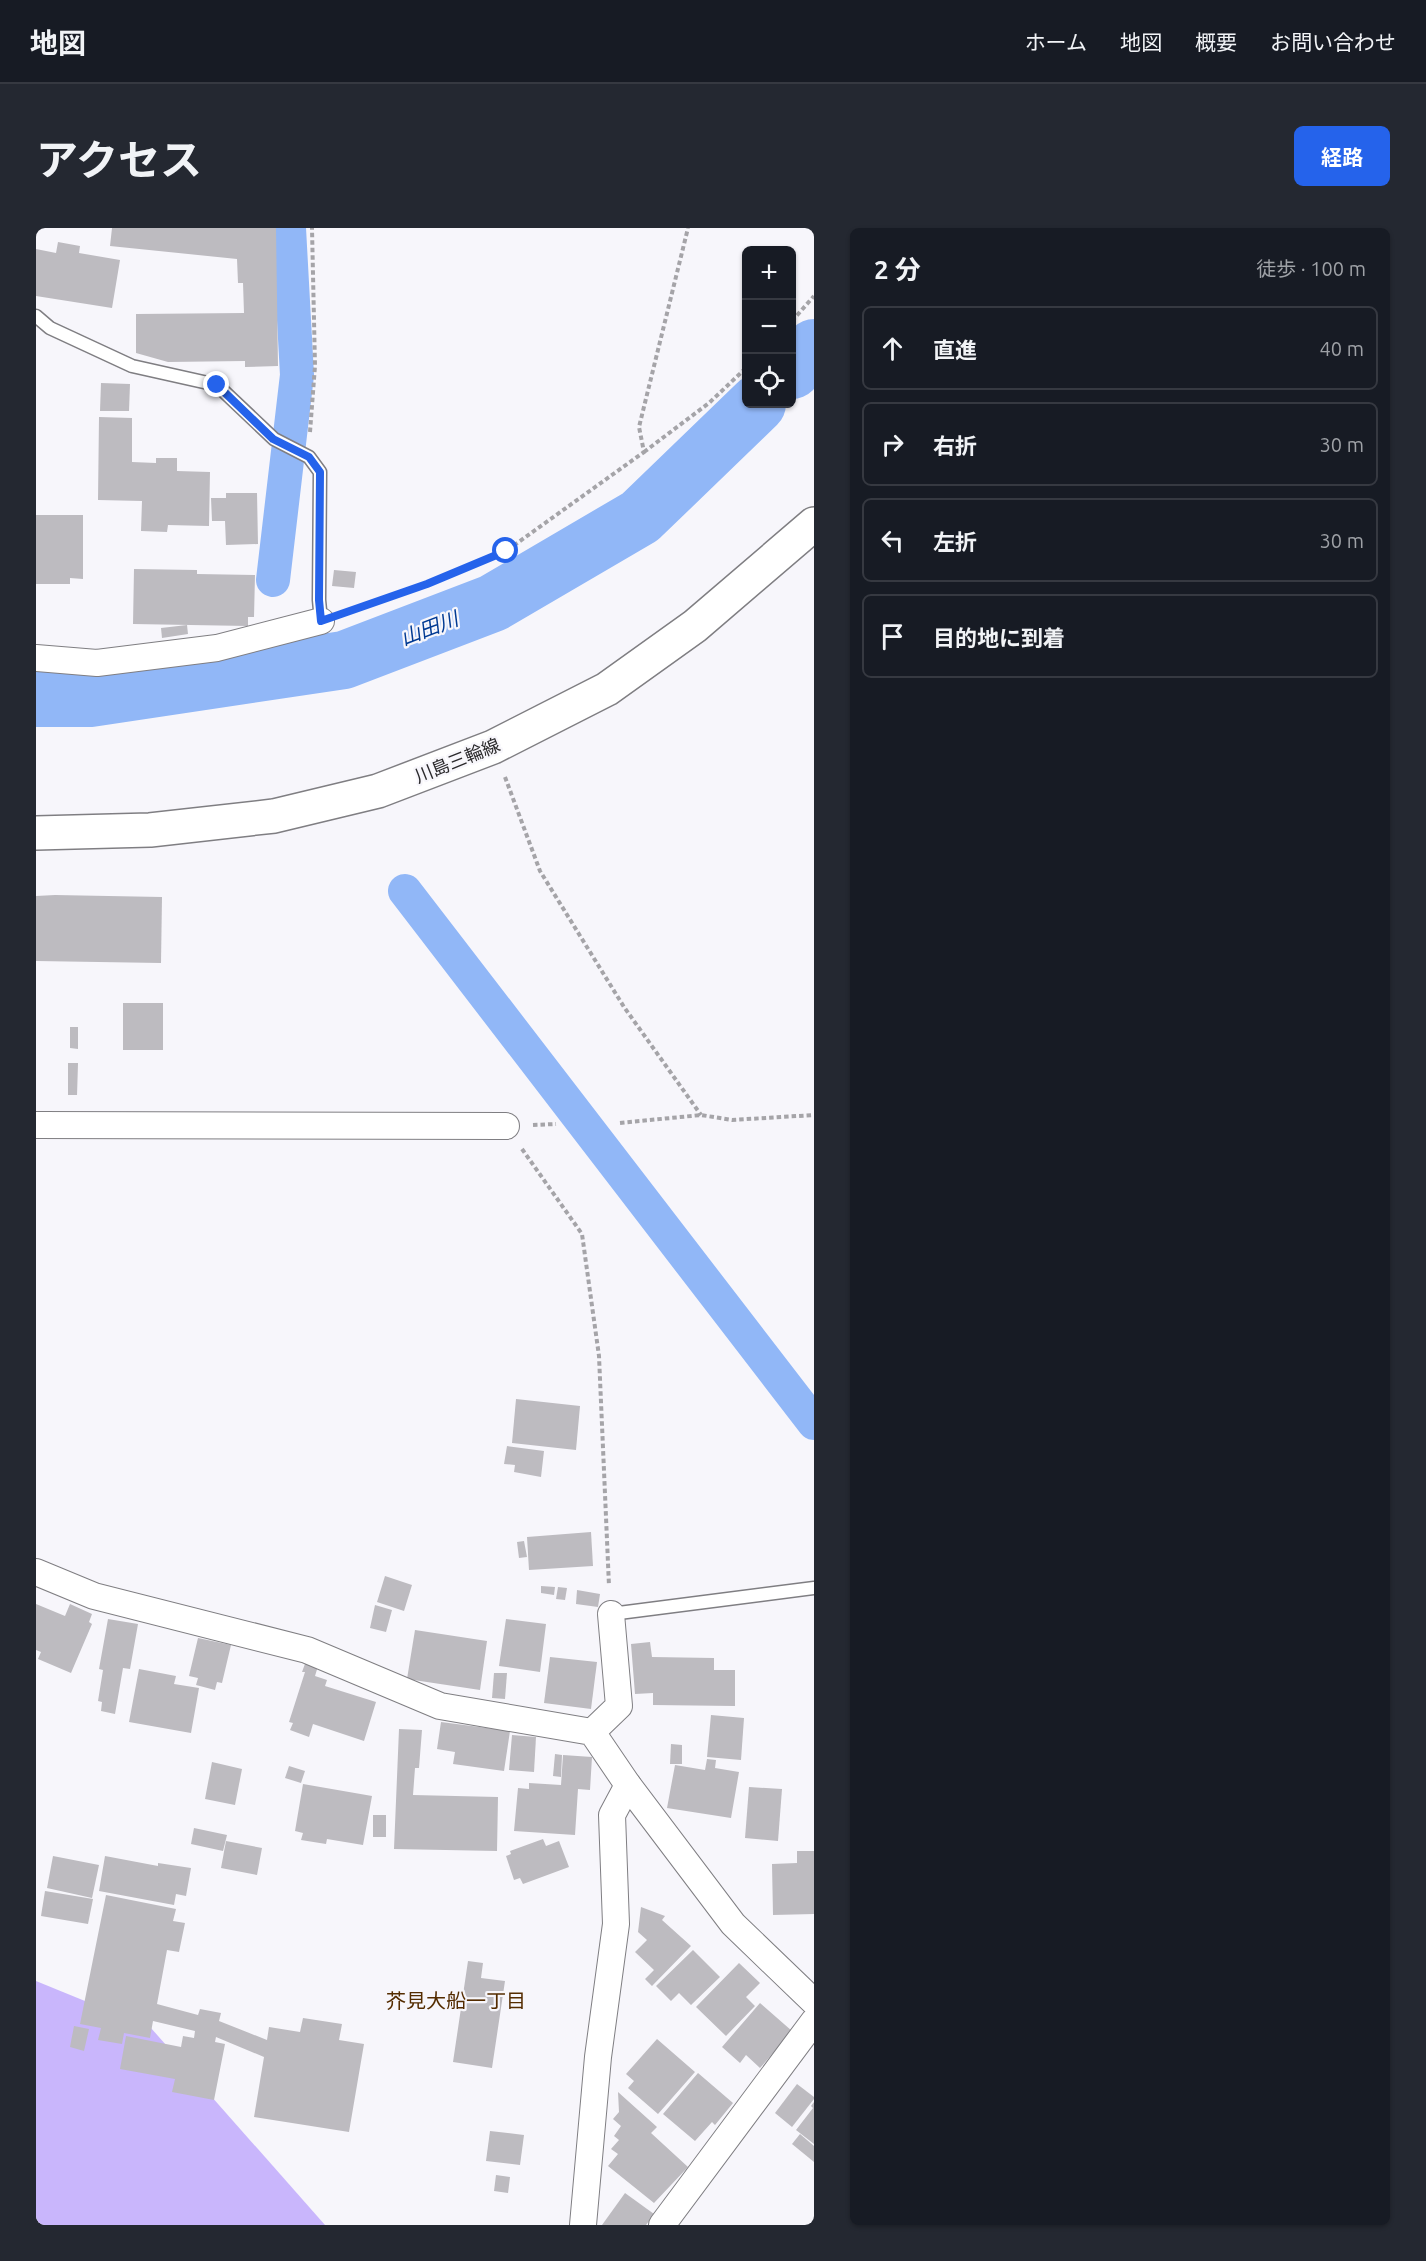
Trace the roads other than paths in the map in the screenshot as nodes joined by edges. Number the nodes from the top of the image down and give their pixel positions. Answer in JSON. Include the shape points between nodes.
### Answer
{"nodes":[{"id":1,"x":36,"y":315,"type":"edge"},
{"id":2,"x":814,"y":524,"type":"edge"},
{"id":3,"x":321,"y":621,"type":"joint"},
{"id":4,"x":36,"y":658,"type":"edge"},
{"id":5,"x":36,"y":833,"type":"edge"},
{"id":6,"x":36,"y":1125,"type":"edge"},
{"id":7,"x":506,"y":1126,"type":"road end"},
{"id":8,"x":36,"y":1572,"type":"edge"},
{"id":9,"x":814,"y":1588,"type":"edge"},
{"id":10,"x":611,"y":1614,"type":"joint"},
{"id":11,"x":592,"y":1732,"type":"junction"},
{"id":12,"x":628,"y":1785,"type":"junction"},
{"id":13,"x":814,"y":2002,"type":"edge"},
{"id":14,"x":814,"y":2021,"type":"edge"},
{"id":15,"x":583,"y":2225,"type":"edge"},
{"id":16,"x":662,"y":2225,"type":"edge"}],
"edges":[{"from":1,"to":3,"type":"lane","via":[[50,327],[132,366],[217,385],[273,439],[307,455],[320,472]]},
{"from":2,"to":5,"type":"main road","name":"川島三輪線","via":[[695,626],[607,689],[493,747],[378,791],[274,816],[150,830]]},
{"from":3,"to":4,"type":"street","via":[[217,648],[97,663]]},
{"from":6,"to":7,"type":"street"},
{"from":8,"to":11,"type":"street","via":[[94,1596],[307,1650],[440,1706]]},
{"from":9,"to":10,"type":"lane"},
{"from":10,"to":11,"type":"street","via":[[619,1706]]},
{"from":11,"to":12,"type":"street"},
{"from":12,"to":13,"type":"street","via":[[733,1924]]},
{"from":12,"to":15,"type":"street","via":[[612,1815],[616,1924],[598,2057]]},
{"from":14,"to":16,"type":"street"}]}
